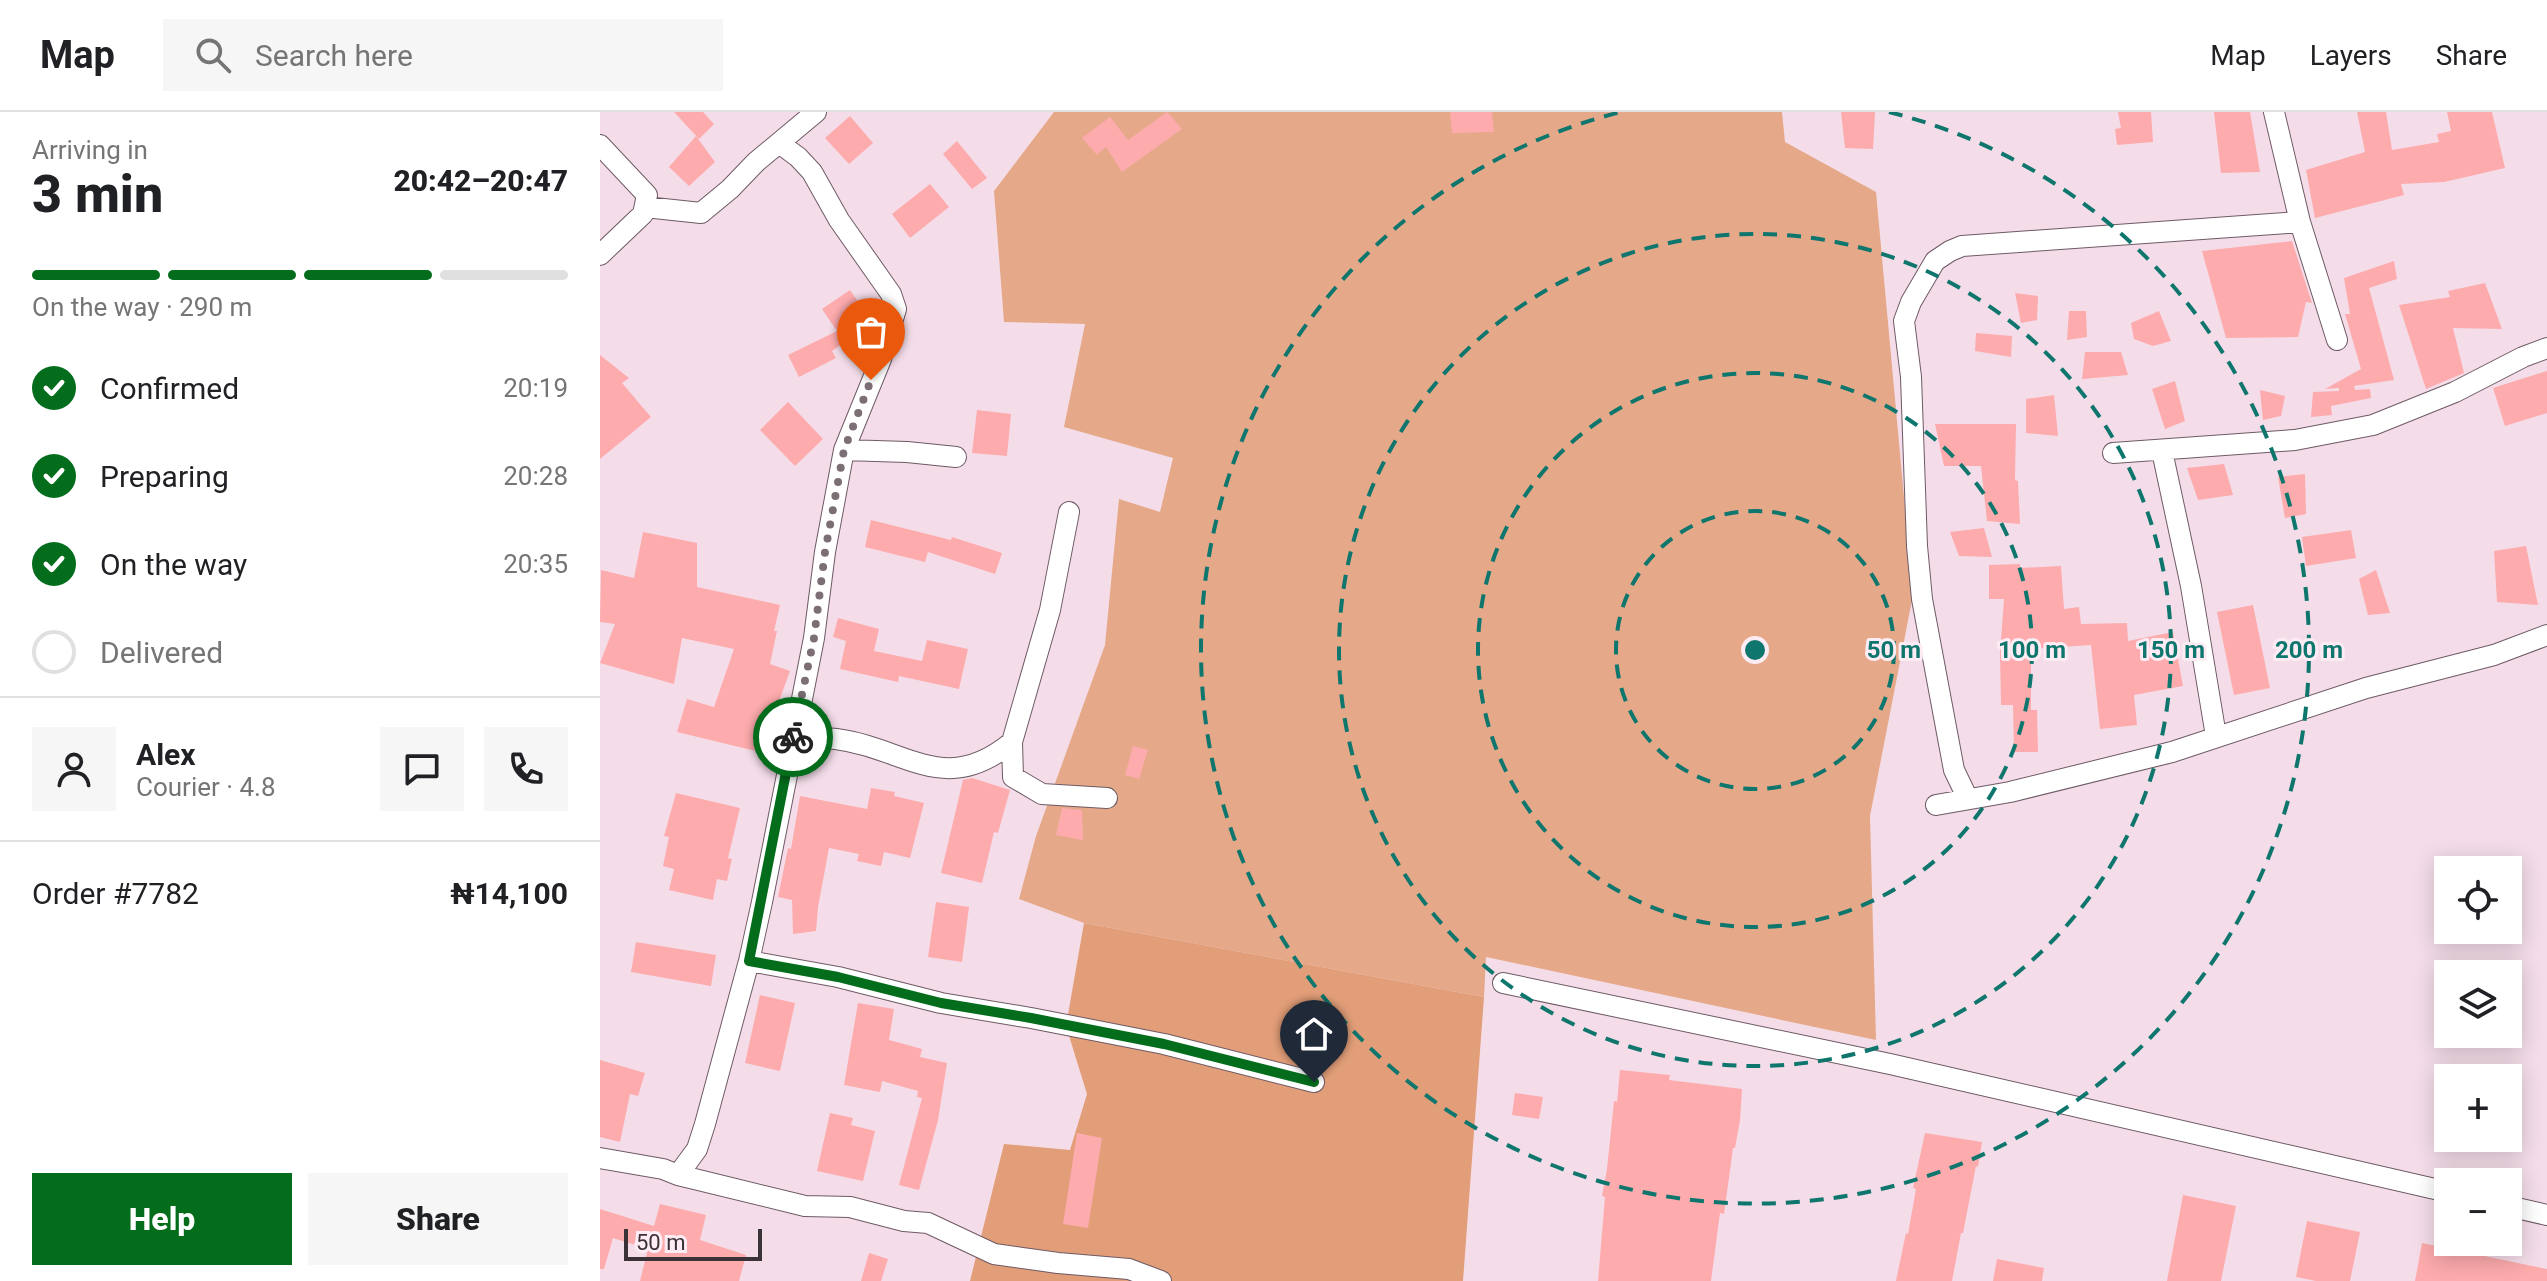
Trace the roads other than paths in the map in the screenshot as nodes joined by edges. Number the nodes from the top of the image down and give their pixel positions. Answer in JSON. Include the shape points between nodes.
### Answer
{"nodes":[{"id":1,"x":816,"y":112,"type":"edge"},
{"id":2,"x":2274,"y":112,"type":"edge"},
{"id":3,"x":779,"y":143,"type":"junction"},
{"id":4,"x":600,"y":145,"type":"edge"},
{"id":5,"x":645,"y":207,"type":"junction"},
{"id":6,"x":2300,"y":222,"type":"junction"},
{"id":7,"x":600,"y":255,"type":"edge"},
{"id":8,"x":2337,"y":340,"type":"dead end"},
{"id":9,"x":2547,"y":348,"type":"edge"},
{"id":10,"x":844,"y":450,"type":"junction"},
{"id":11,"x":2162,"y":451,"type":"junction"},
{"id":12,"x":2113,"y":453,"type":"dead end"},
{"id":13,"x":956,"y":457,"type":"dead end"},
{"id":14,"x":1069,"y":512,"type":"dead end"},
{"id":15,"x":2547,"y":635,"type":"edge"},
{"id":16,"x":2216,"y":736,"type":"junction"},
{"id":17,"x":792,"y":739,"type":"junction"},
{"id":18,"x":1012,"y":742,"type":"junction"},
{"id":19,"x":1107,"y":798,"type":"dead end"},
{"id":20,"x":1968,"y":799,"type":"junction"},
{"id":21,"x":1936,"y":805,"type":"dead end"},
{"id":22,"x":749,"y":961,"type":"junction"},
{"id":23,"x":1503,"y":983,"type":"dead end"},
{"id":24,"x":1314,"y":1082,"type":"dead end"},
{"id":25,"x":600,"y":1158,"type":"edge"},
{"id":26,"x":678,"y":1175,"type":"junction"},
{"id":27,"x":2434,"y":1189,"type":"edge"},
{"id":28,"x":2522,"y":1209,"type":"edge"},
{"id":29,"x":2547,"y":1215,"type":"edge"},
{"id":30,"x":1161,"y":1281,"type":"edge"}],
"edges":[{"from":1,"to":3,"type":"street"},
{"from":2,"to":6,"type":"street"},
{"from":3,"to":5,"type":"street","via":[[701,213]]},
{"from":3,"to":10,"type":"street","via":[[812,172],[896,309]]},
{"from":4,"to":5,"type":"street","via":[[647,195]]},
{"from":5,"to":7,"type":"street"},
{"from":6,"to":8,"type":"street"},
{"from":6,"to":20,"type":"street","via":[[1962,246],[1935,261],[1911,302],[1904,321],[1922,599],[1954,770]]},
{"from":9,"to":11,"type":"street","via":[[2373,425],[2295,440]]},
{"from":10,"to":13,"type":"street"},
{"from":10,"to":17,"type":"street"},
{"from":11,"to":12,"type":"street"},
{"from":11,"to":16,"type":"street"},
{"from":14,"to":18,"type":"street","via":[[1050,610]]},
{"from":15,"to":16,"type":"street"},
{"from":16,"to":20,"type":"street","via":[[2172,752]]},
{"from":17,"to":18,"type":"street","via":[[835,739],[929,766],[967,768]]},
{"from":17,"to":22,"type":"street"},
{"from":18,"to":19,"type":"street","via":[[1013,777],[1023,783],[1042,794]]},
{"from":20,"to":21,"type":"street"},
{"from":22,"to":24,"type":"street","via":[[1164,1044]]},
{"from":22,"to":26,"type":"street","via":[[697,1149]]},
{"from":23,"to":27,"type":"street","via":[[1890,1064]]},
{"from":25,"to":26,"type":"street"},
{"from":26,"to":30,"type":"street","via":[[805,1206],[850,1207],[928,1223],[994,1254],[1129,1269]]},
{"from":28,"to":29,"type":"street"}]}
